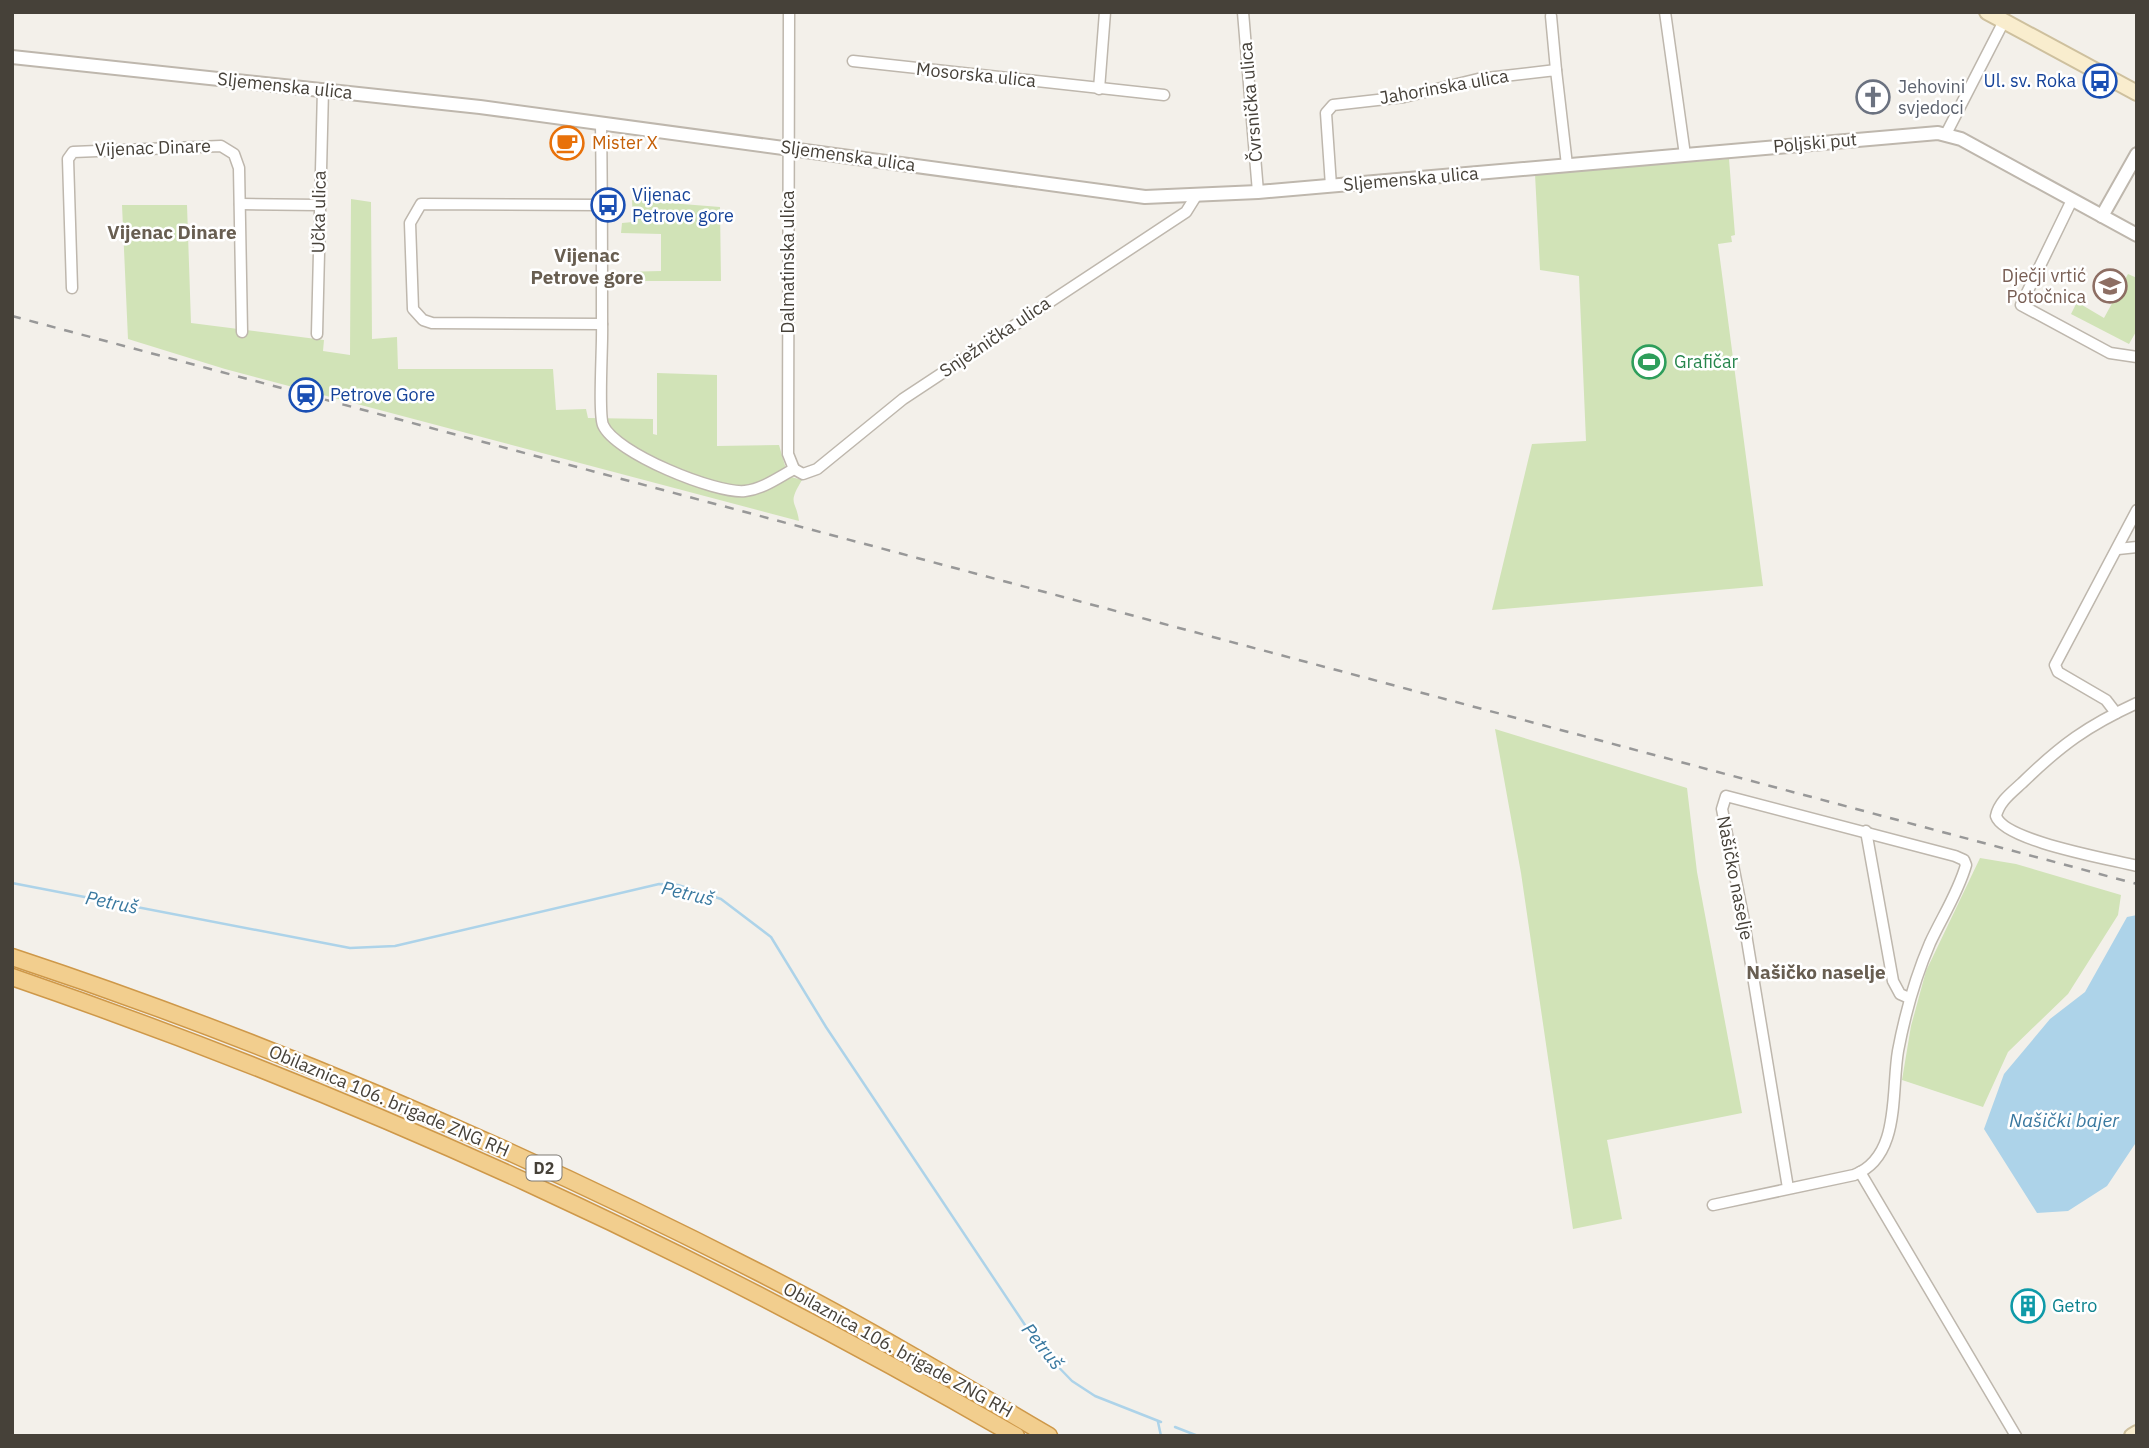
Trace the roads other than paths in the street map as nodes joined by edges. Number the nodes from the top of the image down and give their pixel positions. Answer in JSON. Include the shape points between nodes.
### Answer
{"nodes":[{"id":1,"x":789,"y":12,"type":"edge"},
{"id":2,"x":1105,"y":12,"type":"edge"},
{"id":3,"x":1243,"y":12,"type":"edge"},
{"id":4,"x":1665,"y":12,"type":"edge"},
{"id":5,"x":1987,"y":12,"type":"edge"},
{"id":6,"x":1551,"y":16,"type":"dead end"},
{"id":7,"x":2004,"y":21,"type":"junction"},
{"id":8,"x":12,"y":57,"type":"edge"},
{"id":9,"x":853,"y":61,"type":"dead end"},
{"id":10,"x":1556,"y":70,"type":"junction"},
{"id":11,"x":323,"y":89,"type":"junction"},
{"id":12,"x":1099,"y":89,"type":"junction"},
{"id":13,"x":2137,"y":93,"type":"edge"},
{"id":14,"x":1164,"y":95,"type":"dead end"},
{"id":15,"x":601,"y":124,"type":"junction"},
{"id":16,"x":1946,"y":134,"type":"junction"},
{"id":17,"x":788,"y":148,"type":"junction"},
{"id":18,"x":2137,"y":154,"type":"edge"},
{"id":19,"x":1685,"y":155,"type":"junction"},
{"id":20,"x":1567,"y":165,"type":"junction"},
{"id":21,"x":1331,"y":186,"type":"junction"},
{"id":22,"x":1258,"y":192,"type":"junction"},
{"id":23,"x":1196,"y":196,"type":"junction"},
{"id":24,"x":2072,"y":200,"type":"junction"},
{"id":25,"x":240,"y":204,"type":"junction"},
{"id":26,"x":318,"y":205,"type":"junction"},
{"id":27,"x":602,"y":205,"type":"junction"},
{"id":28,"x":2102,"y":216,"type":"junction"},
{"id":29,"x":2137,"y":235,"type":"edge"},
{"id":30,"x":72,"y":288,"type":"dead end"},
{"id":31,"x":602,"y":324,"type":"junction"},
{"id":32,"x":242,"y":332,"type":"dead end"},
{"id":33,"x":317,"y":334,"type":"dead end"},
{"id":34,"x":2137,"y":357,"type":"edge"},
{"id":35,"x":794,"y":469,"type":"junction"},
{"id":36,"x":2137,"y":510,"type":"edge"},
{"id":37,"x":2137,"y":547,"type":"edge"},
{"id":38,"x":2118,"y":549,"type":"junction"},
{"id":39,"x":2137,"y":703,"type":"edge"},
{"id":40,"x":2116,"y":713,"type":"junction"},
{"id":41,"x":1866,"y":831,"type":"junction"},
{"id":42,"x":2137,"y":866,"type":"edge"},
{"id":43,"x":12,"y":957,"type":"edge"},
{"id":44,"x":12,"y":977,"type":"edge"},
{"id":45,"x":1909,"y":999,"type":"junction"},
{"id":46,"x":1860,"y":1172,"type":"junction"},
{"id":47,"x":1788,"y":1188,"type":"junction"},
{"id":48,"x":1713,"y":1205,"type":"dead end"},
{"id":49,"x":1016,"y":1436,"type":"edge"},
{"id":50,"x":1049,"y":1436,"type":"edge"},
{"id":51,"x":2016,"y":1436,"type":"edge"}],
"edges":[{"from":1,"to":17,"type":"street","name":"Dalmatinska ulica"},
{"from":2,"to":12,"type":"street"},
{"from":3,"to":22,"type":"street","name":"Čvrsnička ulica"},
{"from":4,"to":19,"type":"street"},
{"from":5,"to":7,"type":"main road"},
{"from":6,"to":10,"type":"street"},
{"from":7,"to":13,"type":"main road"},
{"from":7,"to":16,"type":"street"},
{"from":8,"to":11,"type":"street","name":"Sljemenska ulica"},
{"from":9,"to":12,"type":"street","name":"Mosorska ulica"},
{"from":10,"to":20,"type":"street"},
{"from":10,"to":21,"type":"street","name":"Jahorinska ulica","via":[[1333,105],[1326,113]]},
{"from":11,"to":15,"type":"street","name":"Sljemenska ulica"},
{"from":11,"to":26,"type":"street","name":"Učka ulica"},
{"from":12,"to":14,"type":"street","name":"Mosorska ulica"},
{"from":15,"to":17,"type":"street","name":"Sljemenska ulica"},
{"from":15,"to":27,"type":"street"},
{"from":16,"to":19,"type":"street","name":"Poljski put"},
{"from":16,"to":24,"type":"street"},
{"from":17,"to":23,"type":"street","name":"Sljemenska ulica","via":[[1125,195]]},
{"from":17,"to":35,"type":"street","name":"Dalmatinska ulica","via":[[788,454]]},
{"from":18,"to":28,"type":"street"},
{"from":19,"to":20,"type":"street","name":"Sljemenska ulica"},
{"from":20,"to":21,"type":"street","name":"Sljemenska ulica"},
{"from":21,"to":22,"type":"street","name":"Sljemenska ulica"},
{"from":22,"to":23,"type":"street","name":"Sljemenska ulica"},
{"from":23,"to":35,"type":"street","name":"Snježnička ulica","via":[[1186,212],[903,399],[817,469],[803,474]]},
{"from":24,"to":28,"type":"street"},
{"from":24,"to":34,"type":"street","via":[[2021,305],[2110,353]]},
{"from":25,"to":26,"type":"street"},
{"from":25,"to":30,"type":"street","name":"Vijenac Dinare","via":[[237,160],[229,148],[73,152],[68,159]]},
{"from":25,"to":32,"type":"street","name":"Vijenac Dinare"},
{"from":26,"to":33,"type":"street","name":"Učka ulica"},
{"from":27,"to":31,"type":"street"},
{"from":27,"to":31,"type":"street","via":[[421,204],[412,215],[410,247],[411,303],[423,320]]},
{"from":28,"to":29,"type":"street"},
{"from":31,"to":35,"type":"street","via":[[602,421],[614,436],[664,469],[732,490],[760,487]]},
{"from":36,"to":38,"type":"street"},
{"from":37,"to":38,"type":"street"},
{"from":38,"to":40,"type":"street","via":[[2055,665],[2058,672],[2106,700]]},
{"from":39,"to":40,"type":"street"},
{"from":40,"to":42,"type":"street","via":[[2057,748],[2003,801],[1996,816],[2001,825],[2019,835]]},
{"from":41,"to":45,"type":"street","via":[[1895,989]]},
{"from":41,"to":45,"type":"street","name":"Našičko naselje","via":[[1966,862]]},
{"from":41,"to":47,"type":"street","name":"Našičko naselje","via":[[1735,796],[1722,800]]},
{"from":43,"to":50,"type":"highway","name":"Obilaznica 106. brigade ZNG RH","number":"D2","via":[[274,1052],[538,1165],[760,1273]]},
{"from":44,"to":49,"type":"highway","name":"Obilaznica 106. brigade ZNG RH","number":"D2","via":[[174,1032],[497,1167],[761,1294]]},
{"from":45,"to":46,"type":"street","name":"Našičko naselje","via":[[1886,1138],[1881,1153]]},
{"from":46,"to":47,"type":"street"},
{"from":46,"to":51,"type":"street"},
{"from":47,"to":48,"type":"street"}]}
